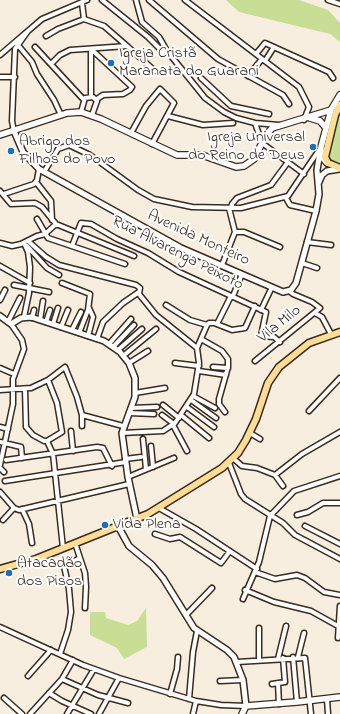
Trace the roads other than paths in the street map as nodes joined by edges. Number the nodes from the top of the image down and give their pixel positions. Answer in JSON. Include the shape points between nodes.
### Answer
{"nodes":[{"id":1,"x":87,"y":0,"type":"edge"},
{"id":2,"x":102,"y":0,"type":"edge"},
{"id":3,"x":136,"y":0,"type":"edge"},
{"id":4,"x":149,"y":0,"type":"edge"},
{"id":5,"x":184,"y":0,"type":"edge"},
{"id":6,"x":328,"y":0,"type":"edge"},
{"id":7,"x":82,"y":2,"type":"junction"},
{"id":8,"x":340,"y":4,"type":"edge"},
{"id":9,"x":84,"y":19,"type":"junction"},
{"id":10,"x":46,"y":36,"type":"dead end"},
{"id":11,"x":17,"y":43,"type":"junction"},
{"id":12,"x":127,"y":46,"type":"junction"},
{"id":13,"x":35,"y":47,"type":"dead end"},
{"id":14,"x":274,"y":47,"type":"junction"},
{"id":15,"x":92,"y":49,"type":"junction"},
{"id":16,"x":167,"y":51,"type":"junction"},
{"id":17,"x":256,"y":54,"type":"junction"},
{"id":18,"x":0,"y":55,"type":"edge"},
{"id":19,"x":264,"y":60,"type":"junction"},
{"id":20,"x":51,"y":64,"type":"junction"},
{"id":21,"x":155,"y":71,"type":"dead end"},
{"id":22,"x":0,"y":76,"type":"edge"},
{"id":23,"x":248,"y":76,"type":"junction"},
{"id":24,"x":15,"y":77,"type":"junction"},
{"id":25,"x":201,"y":78,"type":"dead end"},
{"id":26,"x":333,"y":78,"type":"dead end"},
{"id":27,"x":340,"y":95,"type":"edge"},
{"id":28,"x":91,"y":96,"type":"junction"},
{"id":29,"x":97,"y":99,"type":"junction"},
{"id":30,"x":84,"y":100,"type":"junction"},
{"id":31,"x":289,"y":104,"type":"dead end"},
{"id":32,"x":339,"y":106,"type":"edge"},
{"id":33,"x":331,"y":110,"type":"junction"},
{"id":34,"x":81,"y":112,"type":"junction"},
{"id":35,"x":269,"y":114,"type":"dead end"},
{"id":36,"x":322,"y":114,"type":"junction"},
{"id":37,"x":61,"y":115,"type":"junction"},
{"id":38,"x":92,"y":115,"type":"junction"},
{"id":39,"x":168,"y":116,"type":"junction"},
{"id":40,"x":306,"y":119,"type":"junction"},
{"id":41,"x":320,"y":121,"type":"junction"},
{"id":42,"x":233,"y":123,"type":"dead end"},
{"id":43,"x":255,"y":123,"type":"junction"},
{"id":44,"x":280,"y":125,"type":"junction"},
{"id":45,"x":326,"y":128,"type":"junction"},
{"id":46,"x":14,"y":131,"type":"junction"},
{"id":47,"x":131,"y":133,"type":"junction"},
{"id":48,"x":0,"y":136,"type":"edge"},
{"id":49,"x":262,"y":143,"type":"junction"},
{"id":50,"x":152,"y":144,"type":"junction"},
{"id":51,"x":321,"y":147,"type":"junction"},
{"id":52,"x":288,"y":162,"type":"junction"},
{"id":53,"x":328,"y":163,"type":"junction"},
{"id":54,"x":308,"y":168,"type":"junction"},
{"id":55,"x":340,"y":168,"type":"edge"},
{"id":56,"x":42,"y":170,"type":"junction"},
{"id":57,"x":319,"y":173,"type":"junction"},
{"id":58,"x":304,"y":174,"type":"junction"},
{"id":59,"x":36,"y":182,"type":"junction"},
{"id":60,"x":0,"y":191,"type":"edge"},
{"id":61,"x":4,"y":194,"type":"junction"},
{"id":62,"x":286,"y":198,"type":"junction"},
{"id":63,"x":230,"y":208,"type":"junction"},
{"id":64,"x":316,"y":211,"type":"junction"},
{"id":65,"x":37,"y":219,"type":"dead end"},
{"id":66,"x":52,"y":220,"type":"junction"},
{"id":67,"x":56,"y":224,"type":"junction"},
{"id":68,"x":76,"y":232,"type":"junction"},
{"id":69,"x":235,"y":232,"type":"junction"},
{"id":70,"x":45,"y":234,"type":"junction"},
{"id":71,"x":26,"y":242,"type":"junction"},
{"id":72,"x":308,"y":242,"type":"junction"},
{"id":73,"x":0,"y":243,"type":"edge"},
{"id":74,"x":331,"y":245,"type":"dead end"},
{"id":75,"x":72,"y":246,"type":"junction"},
{"id":76,"x":280,"y":247,"type":"dead end"},
{"id":77,"x":134,"y":256,"type":"dead end"},
{"id":78,"x":302,"y":263,"type":"junction"},
{"id":79,"x":125,"y":264,"type":"dead end"},
{"id":80,"x":222,"y":265,"type":"junction"},
{"id":81,"x":0,"y":266,"type":"edge"},
{"id":82,"x":317,"y":268,"type":"dead end"},
{"id":83,"x":242,"y":274,"type":"junction"},
{"id":84,"x":59,"y":275,"type":"dead end"},
{"id":85,"x":62,"y":283,"type":"dead end"},
{"id":86,"x":14,"y":285,"type":"dead end"},
{"id":87,"x":30,"y":286,"type":"junction"},
{"id":88,"x":272,"y":287,"type":"junction"},
{"id":89,"x":5,"y":290,"type":"dead end"},
{"id":90,"x":139,"y":290,"type":"junction"},
{"id":91,"x":289,"y":291,"type":"junction"},
{"id":92,"x":49,"y":292,"type":"dead end"},
{"id":93,"x":232,"y":296,"type":"junction"},
{"id":94,"x":20,"y":298,"type":"dead end"},
{"id":95,"x":0,"y":300,"type":"edge"},
{"id":96,"x":43,"y":301,"type":"dead end"},
{"id":97,"x":166,"y":305,"type":"dead end"},
{"id":98,"x":255,"y":306,"type":"junction"},
{"id":99,"x":58,"y":308,"type":"dead end"},
{"id":100,"x":88,"y":308,"type":"junction"},
{"id":101,"x":34,"y":310,"type":"dead end"},
{"id":102,"x":50,"y":310,"type":"dead end"},
{"id":103,"x":68,"y":310,"type":"dead end"},
{"id":104,"x":261,"y":310,"type":"junction"},
{"id":105,"x":80,"y":312,"type":"dead end"},
{"id":106,"x":315,"y":313,"type":"junction"},
{"id":107,"x":0,"y":316,"type":"edge"},
{"id":108,"x":24,"y":317,"type":"junction"},
{"id":109,"x":32,"y":318,"type":"junction"},
{"id":110,"x":131,"y":319,"type":"dead end"},
{"id":111,"x":40,"y":320,"type":"junction"},
{"id":112,"x":46,"y":322,"type":"junction"},
{"id":113,"x":10,"y":323,"type":"junction"},
{"id":114,"x":53,"y":324,"type":"junction"},
{"id":115,"x":217,"y":324,"type":"junction"},
{"id":116,"x":134,"y":325,"type":"dead end"},
{"id":117,"x":207,"y":326,"type":"junction"},
{"id":118,"x":61,"y":327,"type":"junction"},
{"id":119,"x":142,"y":329,"type":"dead end"},
{"id":120,"x":156,"y":329,"type":"dead end"},
{"id":121,"x":72,"y":330,"type":"junction"},
{"id":122,"x":340,"y":332,"type":"edge"},
{"id":123,"x":79,"y":333,"type":"junction"},
{"id":124,"x":331,"y":334,"type":"junction"},
{"id":125,"x":88,"y":336,"type":"junction"},
{"id":126,"x":97,"y":339,"type":"junction"},
{"id":127,"x":201,"y":339,"type":"junction"},
{"id":128,"x":280,"y":342,"type":"junction"},
{"id":129,"x":111,"y":345,"type":"junction"},
{"id":130,"x":197,"y":348,"type":"junction"},
{"id":131,"x":118,"y":350,"type":"junction"},
{"id":132,"x":148,"y":352,"type":"dead end"},
{"id":133,"x":123,"y":356,"type":"junction"},
{"id":134,"x":255,"y":361,"type":"dead end"},
{"id":135,"x":129,"y":363,"type":"junction"},
{"id":136,"x":175,"y":363,"type":"dead end"},
{"id":137,"x":199,"y":366,"type":"junction"},
{"id":138,"x":213,"y":366,"type":"dead end"},
{"id":139,"x":0,"y":368,"type":"edge"},
{"id":140,"x":228,"y":368,"type":"junction"},
{"id":141,"x":198,"y":371,"type":"junction"},
{"id":142,"x":14,"y":374,"type":"junction"},
{"id":143,"x":226,"y":375,"type":"junction"},
{"id":144,"x":340,"y":378,"type":"edge"},
{"id":145,"x":48,"y":380,"type":"junction"},
{"id":146,"x":165,"y":388,"type":"dead end"},
{"id":147,"x":25,"y":389,"type":"junction"},
{"id":148,"x":0,"y":390,"type":"edge"},
{"id":149,"x":13,"y":390,"type":"junction"},
{"id":150,"x":135,"y":393,"type":"junction"},
{"id":151,"x":192,"y":398,"type":"junction"},
{"id":152,"x":163,"y":404,"type":"dead end"},
{"id":153,"x":187,"y":406,"type":"junction"},
{"id":154,"x":158,"y":407,"type":"dead end"},
{"id":155,"x":215,"y":408,"type":"dead end"},
{"id":156,"x":130,"y":411,"type":"junction"},
{"id":157,"x":309,"y":411,"type":"dead end"},
{"id":158,"x":225,"y":412,"type":"dead end"},
{"id":159,"x":154,"y":414,"type":"dead end"},
{"id":160,"x":82,"y":415,"type":"junction"},
{"id":161,"x":162,"y":415,"type":"dead end"},
{"id":162,"x":179,"y":418,"type":"junction"},
{"id":163,"x":216,"y":418,"type":"dead end"},
{"id":164,"x":181,"y":424,"type":"dead end"},
{"id":165,"x":173,"y":425,"type":"junction"},
{"id":166,"x":82,"y":426,"type":"dead end"},
{"id":167,"x":123,"y":426,"type":"junction"},
{"id":168,"x":0,"y":427,"type":"edge"},
{"id":169,"x":214,"y":427,"type":"dead end"},
{"id":170,"x":8,"y":429,"type":"junction"},
{"id":171,"x":71,"y":431,"type":"dead end"},
{"id":172,"x":340,"y":432,"type":"edge"},
{"id":173,"x":122,"y":433,"type":"junction"},
{"id":174,"x":250,"y":433,"type":"junction"},
{"id":175,"x":209,"y":438,"type":"dead end"},
{"id":176,"x":142,"y":439,"type":"dead end"},
{"id":177,"x":260,"y":439,"type":"dead end"},
{"id":178,"x":47,"y":441,"type":"junction"},
{"id":179,"x":0,"y":442,"type":"edge"},
{"id":180,"x":5,"y":444,"type":"junction"},
{"id":181,"x":151,"y":446,"type":"dead end"},
{"id":182,"x":187,"y":450,"type":"dead end"},
{"id":183,"x":73,"y":451,"type":"junction"},
{"id":184,"x":53,"y":454,"type":"junction"},
{"id":185,"x":141,"y":457,"type":"dead end"},
{"id":186,"x":22,"y":458,"type":"junction"},
{"id":187,"x":174,"y":458,"type":"dead end"},
{"id":188,"x":6,"y":460,"type":"dead end"},
{"id":189,"x":125,"y":461,"type":"junction"},
{"id":190,"x":232,"y":461,"type":"junction"},
{"id":191,"x":0,"y":466,"type":"edge"},
{"id":192,"x":112,"y":466,"type":"junction"},
{"id":193,"x":153,"y":466,"type":"junction"},
{"id":194,"x":146,"y":469,"type":"junction"},
{"id":195,"x":4,"y":472,"type":"dead end"},
{"id":196,"x":55,"y":474,"type":"junction"},
{"id":197,"x":276,"y":475,"type":"junction"},
{"id":198,"x":340,"y":476,"type":"edge"},
{"id":199,"x":128,"y":477,"type":"junction"},
{"id":200,"x":6,"y":482,"type":"dead end"},
{"id":201,"x":129,"y":484,"type":"junction"},
{"id":202,"x":283,"y":486,"type":"dead end"},
{"id":203,"x":0,"y":493,"type":"edge"},
{"id":204,"x":58,"y":500,"type":"junction"},
{"id":205,"x":340,"y":504,"type":"edge"},
{"id":206,"x":159,"y":508,"type":"junction"},
{"id":207,"x":17,"y":509,"type":"junction"},
{"id":208,"x":297,"y":515,"type":"dead end"},
{"id":209,"x":270,"y":516,"type":"junction"},
{"id":210,"x":137,"y":519,"type":"junction"},
{"id":211,"x":2,"y":520,"type":"dead end"},
{"id":212,"x":118,"y":526,"type":"junction"},
{"id":213,"x":305,"y":526,"type":"dead end"},
{"id":214,"x":155,"y":534,"type":"dead end"},
{"id":215,"x":32,"y":543,"type":"dead end"},
{"id":216,"x":75,"y":543,"type":"junction"},
{"id":217,"x":340,"y":544,"type":"edge"},
{"id":218,"x":63,"y":548,"type":"junction"},
{"id":219,"x":230,"y":551,"type":"junction"},
{"id":220,"x":80,"y":558,"type":"junction"},
{"id":221,"x":340,"y":559,"type":"edge"},
{"id":222,"x":0,"y":569,"type":"edge"},
{"id":223,"x":256,"y":571,"type":"junction"},
{"id":224,"x":212,"y":588,"type":"dead end"},
{"id":225,"x":246,"y":590,"type":"junction"},
{"id":226,"x":340,"y":595,"type":"edge"},
{"id":227,"x":243,"y":599,"type":"dead end"},
{"id":228,"x":340,"y":606,"type":"edge"},
{"id":229,"x":85,"y":608,"type":"dead end"},
{"id":230,"x":186,"y":615,"type":"junction"},
{"id":231,"x":286,"y":626,"type":"dead end"},
{"id":232,"x":338,"y":626,"type":"junction"},
{"id":233,"x":0,"y":627,"type":"edge"},
{"id":234,"x":259,"y":628,"type":"dead end"},
{"id":235,"x":197,"y":631,"type":"junction"},
{"id":236,"x":304,"y":633,"type":"dead end"},
{"id":237,"x":338,"y":638,"type":"dead end"},
{"id":238,"x":51,"y":650,"type":"junction"},
{"id":239,"x":60,"y":654,"type":"junction"},
{"id":240,"x":178,"y":657,"type":"dead end"},
{"id":241,"x":293,"y":657,"type":"junction"},
{"id":242,"x":298,"y":657,"type":"junction"},
{"id":243,"x":278,"y":658,"type":"junction"},
{"id":244,"x":283,"y":658,"type":"junction"},
{"id":245,"x":73,"y":660,"type":"junction"},
{"id":246,"x":259,"y":660,"type":"junction"},
{"id":247,"x":237,"y":662,"type":"junction"},
{"id":248,"x":94,"y":669,"type":"junction"},
{"id":249,"x":28,"y":676,"type":"dead end"},
{"id":250,"x":119,"y":678,"type":"junction"},
{"id":251,"x":62,"y":679,"type":"junction"},
{"id":252,"x":243,"y":680,"type":"junction"},
{"id":253,"x":220,"y":681,"type":"dead end"},
{"id":254,"x":278,"y":683,"type":"junction"},
{"id":255,"x":272,"y":684,"type":"dead end"},
{"id":256,"x":83,"y":689,"type":"junction"},
{"id":257,"x":49,"y":693,"type":"junction"},
{"id":258,"x":170,"y":694,"type":"junction"},
{"id":259,"x":340,"y":697,"type":"edge"},
{"id":260,"x":4,"y":698,"type":"dead end"},
{"id":261,"x":108,"y":698,"type":"junction"},
{"id":262,"x":189,"y":699,"type":"junction"},
{"id":263,"x":327,"y":699,"type":"junction"},
{"id":264,"x":196,"y":701,"type":"junction"},
{"id":265,"x":310,"y":701,"type":"junction"},
{"id":266,"x":297,"y":702,"type":"junction"},
{"id":267,"x":128,"y":703,"type":"dead end"},
{"id":268,"x":279,"y":704,"type":"junction"},
{"id":269,"x":72,"y":705,"type":"junction"},
{"id":270,"x":246,"y":706,"type":"junction"},
{"id":271,"x":22,"y":714,"type":"edge"},
{"id":272,"x":30,"y":714,"type":"edge"},
{"id":273,"x":66,"y":714,"type":"edge"},
{"id":274,"x":91,"y":714,"type":"edge"},
{"id":275,"x":99,"y":714,"type":"edge"},
{"id":276,"x":193,"y":714,"type":"edge"},
{"id":277,"x":242,"y":714,"type":"edge"},
{"id":278,"x":311,"y":714,"type":"edge"},
{"id":279,"x":328,"y":714,"type":"edge"}],
"edges":[{"from":1,"to":7,"type":"street"},
{"from":2,"to":16,"type":"street","via":[[163,52]]},
{"from":3,"to":16,"type":"street","via":[[142,22],[159,37]]},
{"from":4,"to":23,"type":"street","via":[[218,59]]},
{"from":5,"to":17,"type":"street"},
{"from":6,"to":8,"type":"street"},
{"from":7,"to":9,"type":"street"},
{"from":7,"to":11,"type":"street","via":[[50,15],[28,31]]},
{"from":9,"to":10,"type":"street"},
{"from":9,"to":12,"type":"street","via":[[104,26]]},
{"from":11,"to":18,"type":"street"},
{"from":11,"to":24,"type":"street"},
{"from":11,"to":37,"type":"street","via":[[32,62]]},
{"from":12,"to":15,"type":"street"},
{"from":12,"to":21,"type":"street"},
{"from":13,"to":20,"type":"street"},
{"from":14,"to":17,"type":"street","via":[[265,43]]},
{"from":14,"to":19,"type":"street"},
{"from":14,"to":26,"type":"street","via":[[329,72]]},
{"from":15,"to":20,"type":"street","via":[[66,52]]},
{"from":15,"to":28,"type":"street"},
{"from":15,"to":29,"type":"street","via":[[132,87],[122,94],[103,95]]},
{"from":16,"to":43,"type":"street","via":[[214,106],[232,116]]},
{"from":17,"to":19,"type":"street"},
{"from":19,"to":23,"type":"street"},
{"from":19,"to":40,"type":"street","via":[[302,91],[310,108],[304,115]]},
{"from":20,"to":30,"type":"street"},
{"from":22,"to":24,"type":"street"},
{"from":23,"to":31,"type":"street","via":[[283,95]]},
{"from":24,"to":46,"type":"street","via":[[12,121]]},
{"from":25,"to":35,"type":"street","via":[[231,106]]},
{"from":27,"to":33,"type":"main road"},
{"from":28,"to":29,"type":"street"},
{"from":28,"to":30,"type":"street"},
{"from":29,"to":38,"type":"street"},
{"from":30,"to":34,"type":"street"},
{"from":32,"to":33,"type":"main road"},
{"from":32,"to":53,"type":"main road","via":[[326,149]]},
{"from":33,"to":36,"type":"main road"},
{"from":33,"to":45,"type":"main road"},
{"from":34,"to":37,"type":"main road"},
{"from":34,"to":38,"type":"main road"},
{"from":36,"to":40,"type":"main road"},
{"from":36,"to":41,"type":"main road"},
{"from":37,"to":46,"type":"main road"},
{"from":38,"to":47,"type":"main road"},
{"from":39,"to":42,"type":"street","via":[[203,125]]},
{"from":39,"to":47,"type":"street","via":[[174,104],[160,89],[143,110]]},
{"from":39,"to":50,"type":"street"},
{"from":40,"to":41,"type":"main road"},
{"from":40,"to":44,"type":"main road"},
{"from":41,"to":45,"type":"main road"},
{"from":43,"to":44,"type":"street"},
{"from":43,"to":49,"type":"street"},
{"from":44,"to":49,"type":"main road","via":[[269,131]]},
{"from":45,"to":51,"type":"main road"},
{"from":46,"to":48,"type":"main road"},
{"from":46,"to":56,"type":"street","name":"Avenida Monteiro","via":[[23,152]]},
{"from":47,"to":50,"type":"main road"},
{"from":49,"to":50,"type":"main road","via":[[254,159],[244,166],[236,167],[202,155],[177,155]]},
{"from":49,"to":52,"type":"street"},
{"from":51,"to":53,"type":"main road","via":[[321,156]]},
{"from":51,"to":54,"type":"street"},
{"from":51,"to":57,"type":"street"},
{"from":52,"to":58,"type":"street"},
{"from":52,"to":63,"type":"street","via":[[271,185],[237,198]]},
{"from":53,"to":55,"type":"main road"},
{"from":54,"to":57,"type":"street"},
{"from":54,"to":58,"type":"street"},
{"from":55,"to":57,"type":"street"},
{"from":56,"to":59,"type":"street"},
{"from":56,"to":63,"type":"street","via":[[58,150],[69,145],[90,155],[154,199],[192,207]]},
{"from":56,"to":80,"type":"street","name":"Avenida Monteiro","via":[[160,237]]},
{"from":57,"to":64,"type":"street"},
{"from":58,"to":62,"type":"street"},
{"from":59,"to":61,"type":"street"},
{"from":59,"to":66,"type":"street","via":[[51,201]]},
{"from":60,"to":61,"type":"street"},
{"from":61,"to":66,"type":"street","via":[[11,204],[39,204]]},
{"from":62,"to":63,"type":"street"},
{"from":62,"to":64,"type":"street","via":[[290,205]]},
{"from":63,"to":69,"type":"street"},
{"from":64,"to":72,"type":"street"},
{"from":65,"to":70,"type":"street"},
{"from":66,"to":67,"type":"street"},
{"from":67,"to":68,"type":"street"},
{"from":67,"to":70,"type":"street"},
{"from":68,"to":75,"type":"street"},
{"from":68,"to":77,"type":"street"},
{"from":68,"to":93,"type":"street","name":"Rua Alvarenga Peixoto","via":[[81,223],[91,224],[179,272]]},
{"from":69,"to":76,"type":"street","via":[[244,232]]},
{"from":69,"to":80,"type":"street"},
{"from":70,"to":71,"type":"street"},
{"from":70,"to":75,"type":"street","via":[[53,240]]},
{"from":71,"to":73,"type":"street","via":[[12,246]]},
{"from":71,"to":84,"type":"street","via":[[47,268]]},
{"from":71,"to":87,"type":"street","via":[[30,260]]},
{"from":71,"to":90,"type":"street","via":[[59,265],[129,282]]},
{"from":72,"to":74,"type":"street"},
{"from":72,"to":78,"type":"street"},
{"from":75,"to":79,"type":"street"},
{"from":78,"to":82,"type":"street"},
{"from":78,"to":91,"type":"street","via":[[295,286]]},
{"from":80,"to":83,"type":"street","name":"Avenida Monteiro"},
{"from":81,"to":87,"type":"street"},
{"from":83,"to":88,"type":"street","name":"Avenida Monteiro"},
{"from":83,"to":93,"type":"street"},
{"from":85,"to":100,"type":"street","via":[[90,294]]},
{"from":86,"to":87,"type":"street"},
{"from":87,"to":92,"type":"street"},
{"from":87,"to":108,"type":"street"},
{"from":88,"to":91,"type":"street","name":"Avenida Monteiro","via":[[283,292]]},
{"from":88,"to":104,"type":"street"},
{"from":89,"to":95,"type":"street"},
{"from":90,"to":126,"type":"street","via":[[103,322]]},
{"from":90,"to":130,"type":"street","via":[[163,322]]},
{"from":91,"to":106,"type":"street","name":"Vila Milo","via":[[320,308]]},
{"from":93,"to":98,"type":"street","name":"Rua Alvarenga Peixoto"},
{"from":93,"to":115,"type":"street"},
{"from":94,"to":113,"type":"street"},
{"from":96,"to":111,"type":"street"},
{"from":97,"to":117,"type":"street","via":[[190,320]]},
{"from":98,"to":104,"type":"street","name":"Rua Alvarenga Peixoto"},
{"from":98,"to":115,"type":"street","via":[[245,328],[232,330]]},
{"from":99,"to":114,"type":"street"},
{"from":100,"to":123,"type":"street"},
{"from":100,"to":125,"type":"street","via":[[94,317]]},
{"from":101,"to":109,"type":"street"},
{"from":102,"to":112,"type":"street"},
{"from":103,"to":118,"type":"street"},
{"from":104,"to":128,"type":"street","via":[[266,313],[261,336],[274,337]]},
{"from":105,"to":121,"type":"street"},
{"from":106,"to":124,"type":"street","via":[[322,317]]},
{"from":106,"to":128,"type":"street","name":"Vila Milo"},
{"from":107,"to":113,"type":"street"},
{"from":108,"to":109,"type":"street"},
{"from":108,"to":113,"type":"street"},
{"from":109,"to":111,"type":"street"},
{"from":110,"to":129,"type":"street"},
{"from":111,"to":112,"type":"street"},
{"from":112,"to":114,"type":"street"},
{"from":113,"to":142,"type":"street","via":[[22,340],[24,349]]},
{"from":114,"to":118,"type":"street"},
{"from":115,"to":117,"type":"street","via":[[211,322]]},
{"from":116,"to":129,"type":"street"},
{"from":117,"to":127,"type":"street"},
{"from":118,"to":121,"type":"street"},
{"from":119,"to":131,"type":"street"},
{"from":120,"to":133,"type":"street"},
{"from":121,"to":123,"type":"street"},
{"from":122,"to":124,"type":"main road"},
{"from":123,"to":125,"type":"street"},
{"from":124,"to":174,"type":"main road","via":[[302,347],[279,367],[268,383]]},
{"from":125,"to":126,"type":"street"},
{"from":126,"to":129,"type":"street"},
{"from":127,"to":130,"type":"street"},
{"from":127,"to":140,"type":"street","via":[[226,354]]},
{"from":128,"to":134,"type":"street","name":"Vila Milo"},
{"from":129,"to":131,"type":"street"},
{"from":130,"to":137,"type":"street"},
{"from":131,"to":133,"type":"street"},
{"from":132,"to":135,"type":"street"},
{"from":133,"to":135,"type":"street"},
{"from":135,"to":150,"type":"street","via":[[136,378]]},
{"from":136,"to":137,"type":"street"},
{"from":137,"to":141,"type":"street"},
{"from":138,"to":140,"type":"street"},
{"from":139,"to":142,"type":"street"},
{"from":140,"to":143,"type":"street"},
{"from":141,"to":143,"type":"street"},
{"from":141,"to":151,"type":"street"},
{"from":142,"to":149,"type":"street"},
{"from":143,"to":158,"type":"street","via":[[219,404]]},
{"from":144,"to":157,"type":"street"},
{"from":145,"to":147,"type":"street"},
{"from":145,"to":160,"type":"street","via":[[65,367]]},
{"from":145,"to":178,"type":"street","via":[[57,403],[62,432]]},
{"from":146,"to":150,"type":"street"},
{"from":147,"to":149,"type":"street"},
{"from":147,"to":178,"type":"street","via":[[26,427],[43,441]]},
{"from":148,"to":149,"type":"street"},
{"from":149,"to":170,"type":"street"},
{"from":150,"to":156,"type":"street"},
{"from":151,"to":153,"type":"street"},
{"from":151,"to":155,"type":"street"},
{"from":151,"to":163,"type":"street"},
{"from":152,"to":162,"type":"street"},
{"from":153,"to":162,"type":"street"},
{"from":153,"to":169,"type":"street"},
{"from":154,"to":156,"type":"street"},
{"from":156,"to":159,"type":"street"},
{"from":156,"to":167,"type":"street"},
{"from":160,"to":166,"type":"street"},
{"from":160,"to":167,"type":"street"},
{"from":161,"to":165,"type":"street"},
{"from":162,"to":164,"type":"street"},
{"from":162,"to":165,"type":"street"},
{"from":162,"to":175,"type":"street"},
{"from":165,"to":173,"type":"street","via":[[163,431]]},
{"from":165,"to":182,"type":"street"},
{"from":167,"to":173,"type":"street"},
{"from":168,"to":170,"type":"street"},
{"from":170,"to":180,"type":"street"},
{"from":171,"to":183,"type":"street"},
{"from":172,"to":197,"type":"street","via":[[302,454]]},
{"from":173,"to":189,"type":"street"},
{"from":174,"to":177,"type":"street"},
{"from":174,"to":190,"type":"main road"},
{"from":176,"to":194,"type":"street"},
{"from":178,"to":184,"type":"street"},
{"from":179,"to":180,"type":"street"},
{"from":180,"to":186,"type":"street","via":[[21,447]]},
{"from":180,"to":191,"type":"street"},
{"from":181,"to":193,"type":"street"},
{"from":183,"to":184,"type":"street"},
{"from":183,"to":192,"type":"street","via":[[101,447],[106,451]]},
{"from":184,"to":186,"type":"street"},
{"from":184,"to":196,"type":"street"},
{"from":185,"to":189,"type":"street"},
{"from":186,"to":188,"type":"street"},
{"from":187,"to":193,"type":"street"},
{"from":189,"to":192,"type":"street"},
{"from":189,"to":199,"type":"street"},
{"from":190,"to":197,"type":"street"},
{"from":190,"to":206,"type":"main road"},
{"from":190,"to":209,"type":"street","via":[[243,497]]},
{"from":191,"to":195,"type":"street"},
{"from":192,"to":196,"type":"street"},
{"from":193,"to":194,"type":"street"},
{"from":194,"to":199,"type":"street"},
{"from":196,"to":200,"type":"street"},
{"from":196,"to":204,"type":"street"},
{"from":197,"to":202,"type":"street"},
{"from":198,"to":209,"type":"street","via":[[294,491]]},
{"from":199,"to":201,"type":"street"},
{"from":201,"to":204,"type":"street"},
{"from":201,"to":210,"type":"street"},
{"from":203,"to":207,"type":"street"},
{"from":204,"to":207,"type":"street"},
{"from":204,"to":218,"type":"street"},
{"from":205,"to":208,"type":"street","via":[[323,503]]},
{"from":206,"to":210,"type":"main road"},
{"from":206,"to":219,"type":"street"},
{"from":207,"to":211,"type":"street"},
{"from":207,"to":215,"type":"street","via":[[29,524]]},
{"from":209,"to":221,"type":"street","via":[[283,523],[295,535]]},
{"from":209,"to":223,"type":"street"},
{"from":210,"to":212,"type":"main road"},
{"from":212,"to":216,"type":"main road"},
{"from":212,"to":230,"type":"street","via":[[128,546],[152,565],[163,578]]},
{"from":213,"to":217,"type":"street"},
{"from":214,"to":219,"type":"street","via":[[170,539],[178,537],[222,563]]},
{"from":216,"to":218,"type":"main road"},
{"from":216,"to":220,"type":"street"},
{"from":218,"to":222,"type":"main road"},
{"from":219,"to":223,"type":"street"},
{"from":220,"to":229,"type":"street","via":[[86,587]]},
{"from":220,"to":239,"type":"street","via":[[64,566],[71,612]]},
{"from":223,"to":225,"type":"street"},
{"from":223,"to":226,"type":"street","via":[[275,579],[298,575],[324,592]]},
{"from":224,"to":230,"type":"street"},
{"from":225,"to":227,"type":"street"},
{"from":225,"to":232,"type":"street","via":[[274,602],[311,611]]},
{"from":228,"to":232,"type":"street"},
{"from":230,"to":235,"type":"street"},
{"from":231,"to":243,"type":"street"},
{"from":232,"to":237,"type":"street"},
{"from":233,"to":238,"type":"street"},
{"from":234,"to":246,"type":"street"},
{"from":235,"to":247,"type":"street","via":[[227,650]]},
{"from":235,"to":262,"type":"street"},
{"from":236,"to":242,"type":"street"},
{"from":238,"to":239,"type":"street"},
{"from":238,"to":249,"type":"street"},
{"from":239,"to":245,"type":"street"},
{"from":240,"to":258,"type":"street"},
{"from":241,"to":242,"type":"street"},
{"from":241,"to":244,"type":"street"},
{"from":241,"to":266,"type":"street"},
{"from":242,"to":265,"type":"street","via":[[305,658]]},
{"from":243,"to":244,"type":"street"},
{"from":243,"to":246,"type":"street"},
{"from":244,"to":254,"type":"street","via":[[285,681]]},
{"from":245,"to":248,"type":"street"},
{"from":245,"to":251,"type":"street"},
{"from":246,"to":247,"type":"street"},
{"from":247,"to":252,"type":"street"},
{"from":248,"to":250,"type":"street"},
{"from":248,"to":256,"type":"street"},
{"from":250,"to":258,"type":"street"},
{"from":250,"to":261,"type":"street"},
{"from":251,"to":256,"type":"street"},
{"from":251,"to":257,"type":"street"},
{"from":252,"to":253,"type":"street"},
{"from":252,"to":270,"type":"street"},
{"from":254,"to":255,"type":"street"},
{"from":254,"to":268,"type":"street"},
{"from":256,"to":261,"type":"street"},
{"from":256,"to":269,"type":"street"},
{"from":257,"to":269,"type":"street"},
{"from":257,"to":272,"type":"street"},
{"from":258,"to":262,"type":"street"},
{"from":259,"to":263,"type":"main road"},
{"from":260,"to":271,"type":"street"},
{"from":261,"to":267,"type":"street"},
{"from":261,"to":275,"type":"street"},
{"from":262,"to":264,"type":"street"},
{"from":263,"to":265,"type":"main road"},
{"from":263,"to":279,"type":"street"},
{"from":264,"to":270,"type":"street"},
{"from":264,"to":276,"type":"street"},
{"from":265,"to":266,"type":"main road"},
{"from":265,"to":278,"type":"street"},
{"from":266,"to":268,"type":"main road"},
{"from":268,"to":270,"type":"main road"},
{"from":269,"to":273,"type":"street"},
{"from":269,"to":274,"type":"street"},
{"from":270,"to":277,"type":"main road"}]}
